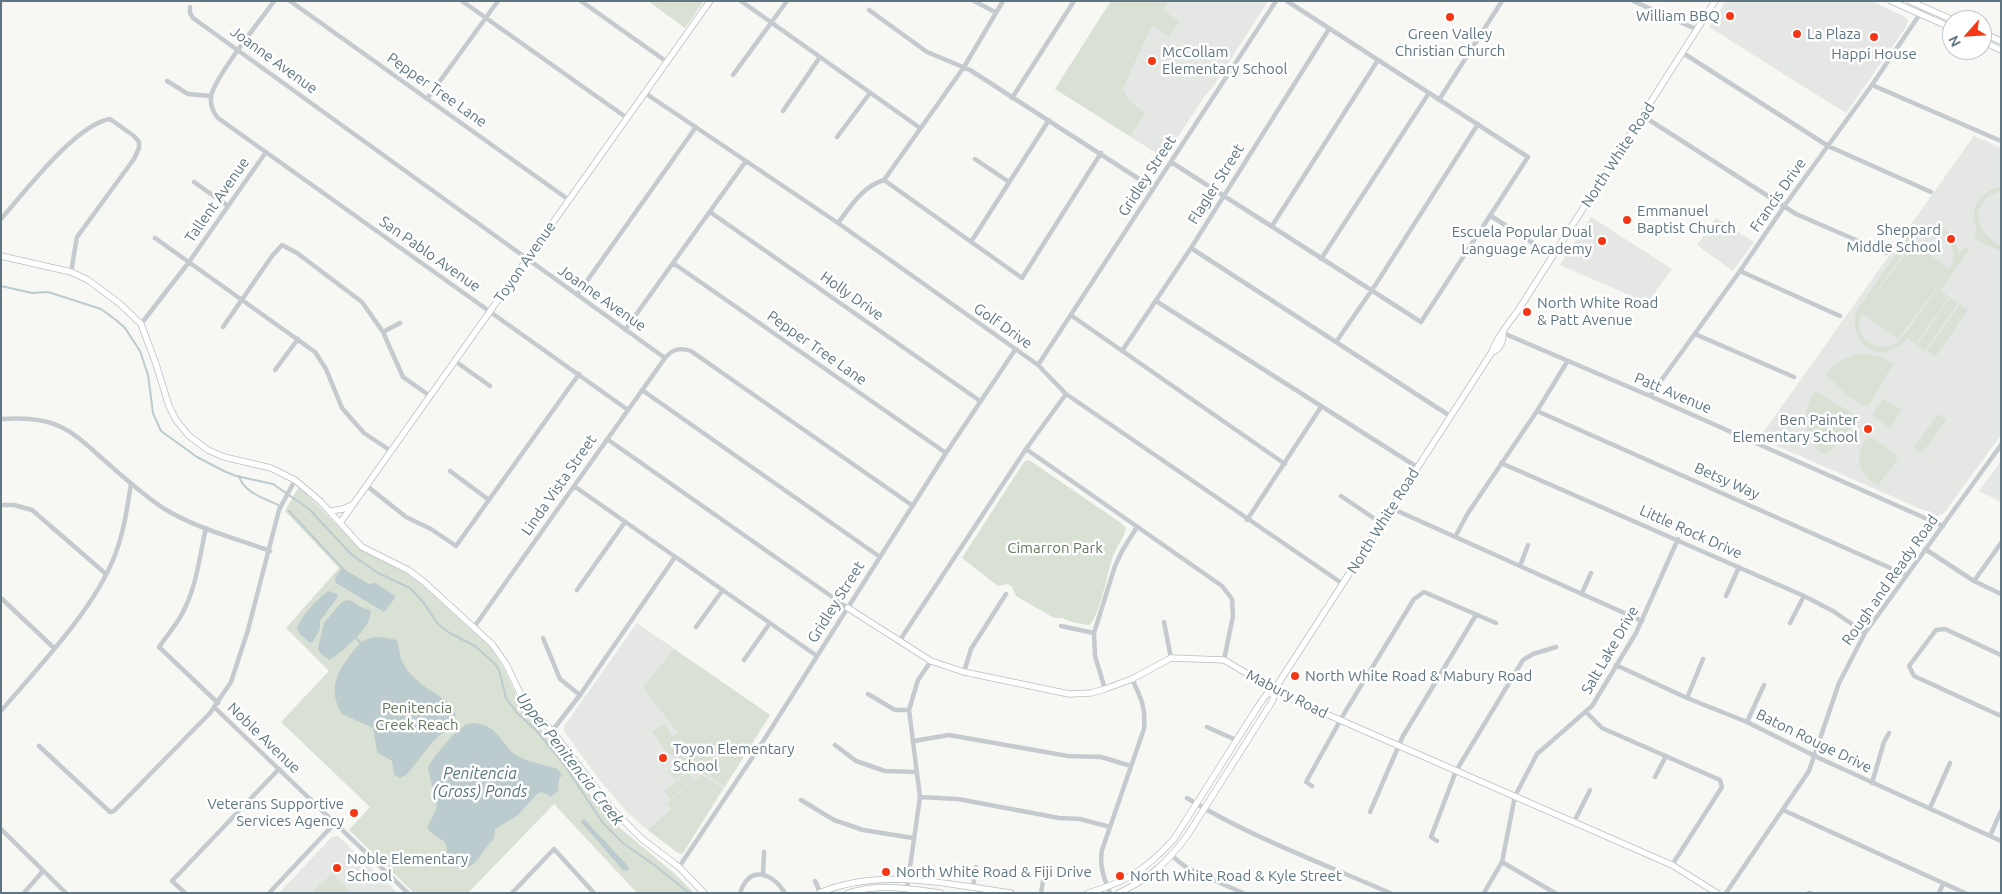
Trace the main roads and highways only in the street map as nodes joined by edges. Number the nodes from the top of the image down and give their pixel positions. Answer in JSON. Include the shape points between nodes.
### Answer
{"nodes":[{"id":1,"x":710,"y":1,"type":"edge"},
{"id":2,"x":1715,"y":1,"type":"edge"},
{"id":3,"x":1910,"y":1,"type":"edge"},
{"id":4,"x":1896,"y":2,"type":"edge"},
{"id":5,"x":1942,"y":15,"type":"edge"},
{"id":6,"x":1942,"y":24,"type":"edge"},
{"id":7,"x":1,"y":256,"type":"edge"},
{"id":8,"x":354,"y":504,"type":"junction"},
{"id":9,"x":330,"y":511,"type":"junction"},
{"id":10,"x":340,"y":523,"type":"junction"},
{"id":11,"x":848,"y":608,"type":"road end"},
{"id":12,"x":1274,"y":691,"type":"junction"},
{"id":13,"x":1109,"y":890,"type":"edge"},
{"id":14,"x":820,"y":892,"type":"edge"},
{"id":15,"x":704,"y":893,"type":"edge"},
{"id":16,"x":848,"y":893,"type":"edge"},
{"id":17,"x":940,"y":893,"type":"edge"},
{"id":18,"x":1011,"y":893,"type":"edge"},
{"id":19,"x":1088,"y":893,"type":"edge"},
{"id":20,"x":1119,"y":893,"type":"edge"},
{"id":21,"x":1717,"y":893,"type":"edge"}],
"edges":[{"from":1,"to":8,"type":"main road","name":"Toyon Avenue"},
{"from":2,"to":12,"type":"main road","name":"North White Road"},
{"from":3,"to":5,"type":"main road"},
{"from":4,"to":6,"type":"main road"},
{"from":7,"to":9,"type":"main road","via":[[71,272],[88,280],[118,303],[141,324],[169,406],[189,436],[224,457],[271,468],[296,480]]},
{"from":8,"to":9,"type":"main road"},
{"from":8,"to":10,"type":"main road","name":"Toyon Avenue"},
{"from":9,"to":10,"type":"main road"},
{"from":10,"to":15,"type":"main road","via":[[362,547],[408,570],[492,644],[521,696],[600,794],[626,824],[679,867]]},
{"from":11,"to":12,"type":"main road","name":"Mabury Road","via":[[931,661],[964,672],[1069,694],[1105,689],[1171,658],[1224,660]]},
{"from":12,"to":13,"type":"main road","name":"North White Road","via":[[1266,695],[1174,839],[1147,866]]},
{"from":12,"to":20,"type":"main road","name":"North White Road","via":[[1273,700],[1172,856],[1157,871]]},
{"from":12,"to":21,"type":"main road","name":"Mabury Road","via":[[1672,865]]},
{"from":13,"to":19,"type":"main road","name":"North White Road"},
{"from":14,"to":18,"type":"main road","via":[[860,880],[886,878]]},
{"from":16,"to":17,"type":"main road","via":[[880,887]]}]}
